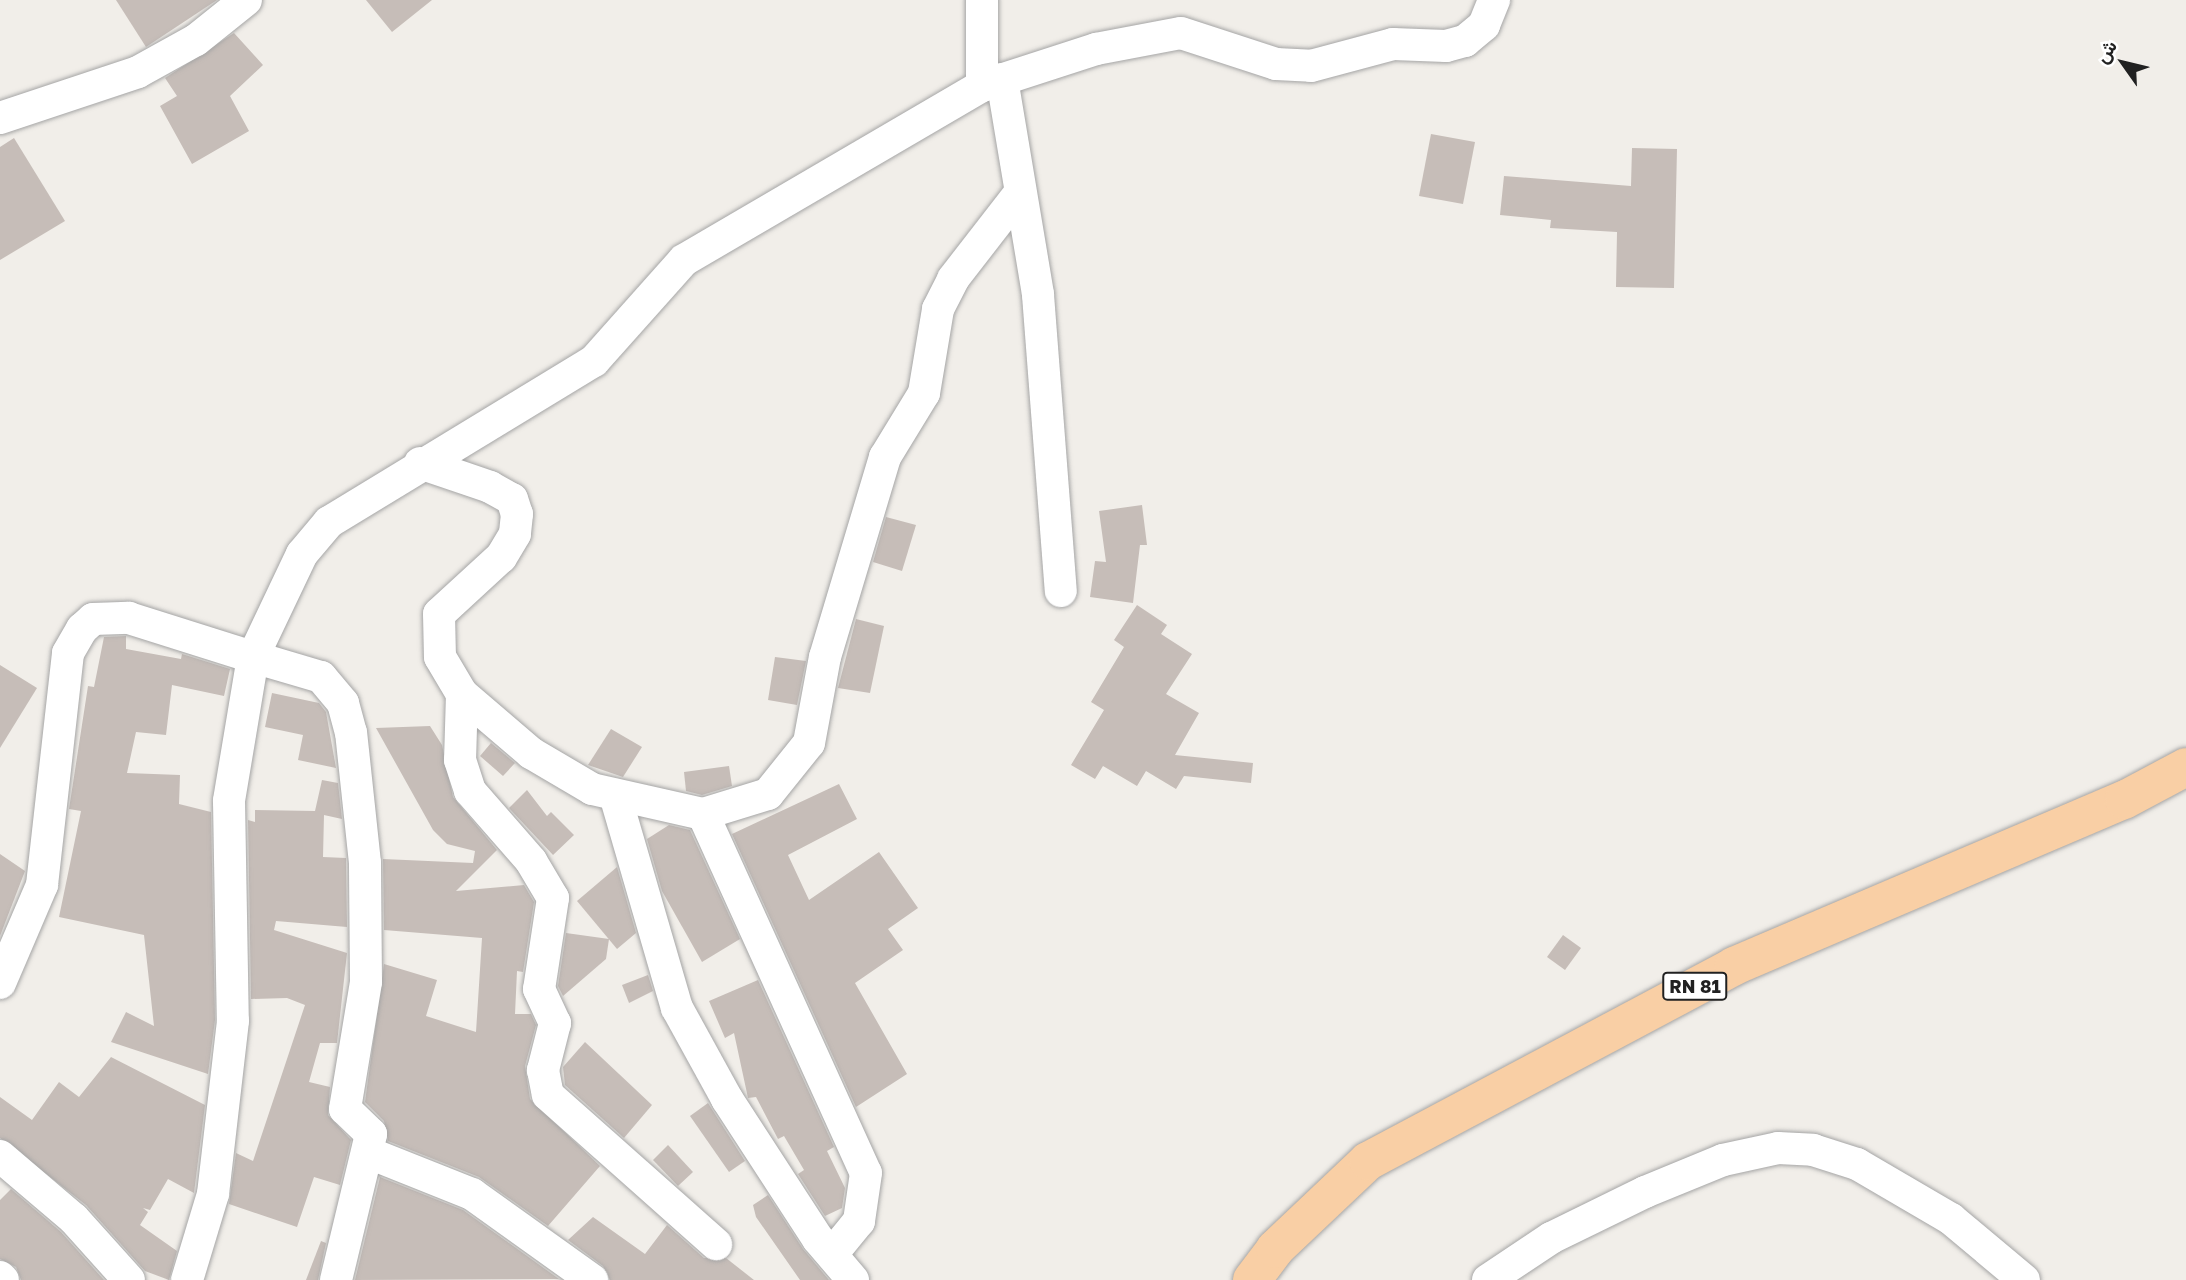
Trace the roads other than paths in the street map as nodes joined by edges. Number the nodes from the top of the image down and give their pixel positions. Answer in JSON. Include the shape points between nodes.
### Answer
{"nodes":[{"id":1,"x":246,"y":0,"type":"edge"},
{"id":2,"x":982,"y":0,"type":"edge"},
{"id":3,"x":1494,"y":0,"type":"edge"},
{"id":4,"x":992,"y":83,"type":"junction"},
{"id":5,"x":0,"y":118,"type":"edge"},
{"id":6,"x":1019,"y":194,"type":"junction"},
{"id":7,"x":420,"y":463,"type":"junction"},
{"id":8,"x":1061,"y":591,"type":"dead end"},
{"id":9,"x":253,"y":657,"type":"junction"},
{"id":10,"x":462,"y":694,"type":"junction"},
{"id":11,"x":2186,"y":766,"type":"edge"},
{"id":12,"x":615,"y":795,"type":"junction"},
{"id":13,"x":703,"y":814,"type":"junction"},
{"id":14,"x":0,"y":983,"type":"edge"},
{"id":15,"x":369,"y":1153,"type":"junction"},
{"id":16,"x":1,"y":1160,"type":"edge"},
{"id":17,"x":716,"y":1244,"type":"dead end"},
{"id":18,"x":832,"y":1254,"type":"junction"},
{"id":19,"x":129,"y":1280,"type":"edge"},
{"id":20,"x":187,"y":1280,"type":"edge"},
{"id":21,"x":336,"y":1280,"type":"edge"},
{"id":22,"x":592,"y":1280,"type":"edge"},
{"id":23,"x":853,"y":1280,"type":"edge"},
{"id":24,"x":1252,"y":1280,"type":"edge"},
{"id":25,"x":1489,"y":1280,"type":"edge"},
{"id":26,"x":2024,"y":1280,"type":"edge"}],
"edges":[{"from":1,"to":5,"type":"street","via":[[196,40],[138,72]]},
{"from":2,"to":4,"type":"street"},
{"from":3,"to":4,"type":"street","via":[[1484,25],[1465,41],[1446,46],[1393,44],[1311,66],[1276,64],[1181,33],[1096,49]]},
{"from":4,"to":6,"type":"street"},
{"from":4,"to":7,"type":"street","via":[[684,260],[594,361]]},
{"from":6,"to":8,"type":"street","via":[[1038,295]]},
{"from":6,"to":13,"type":"street","via":[[953,279],[937,309],[923,393],[885,457],[824,657],[809,743],[768,794]]},
{"from":7,"to":9,"type":"street","via":[[329,522],[302,554]]},
{"from":7,"to":10,"type":"street","via":[[490,487],[512,499],[517,514],[515,534],[501,557],[439,614],[440,657]]},
{"from":9,"to":14,"type":"street","via":[[129,618],[93,619],[82,629],[68,653],[42,885]]},
{"from":9,"to":15,"type":"street","via":[[321,677],[343,703],[351,733],[365,863],[366,982],[345,1109],[371,1134]]},
{"from":9,"to":20,"type":"street","via":[[229,801],[233,1021],[213,1194]]},
{"from":10,"to":12,"type":"street","via":[[530,753],[592,789]]},
{"from":10,"to":17,"type":"street","via":[[459,750],[470,790],[531,861],[553,898],[539,989],[555,1023],[543,1070],[548,1095]]},
{"from":11,"to":24,"type":"main road","number":"RN 81","via":[[2124,800],[1734,966],[1368,1161],[1275,1249]]},
{"from":12,"to":13,"type":"street"},
{"from":12,"to":18,"type":"street","via":[[677,1008],[727,1099]]},
{"from":13,"to":18,"type":"street","via":[[866,1173],[859,1222]]},
{"from":15,"to":21,"type":"street"},
{"from":15,"to":22,"type":"street","via":[[472,1194]]},
{"from":16,"to":19,"type":"street","via":[[74,1219]]},
{"from":18,"to":23,"type":"street"},
{"from":25,"to":26,"type":"street","via":[[1551,1238],[1645,1192],[1723,1160],[1779,1148],[1813,1150],[1857,1164],[1951,1219]]}]}
